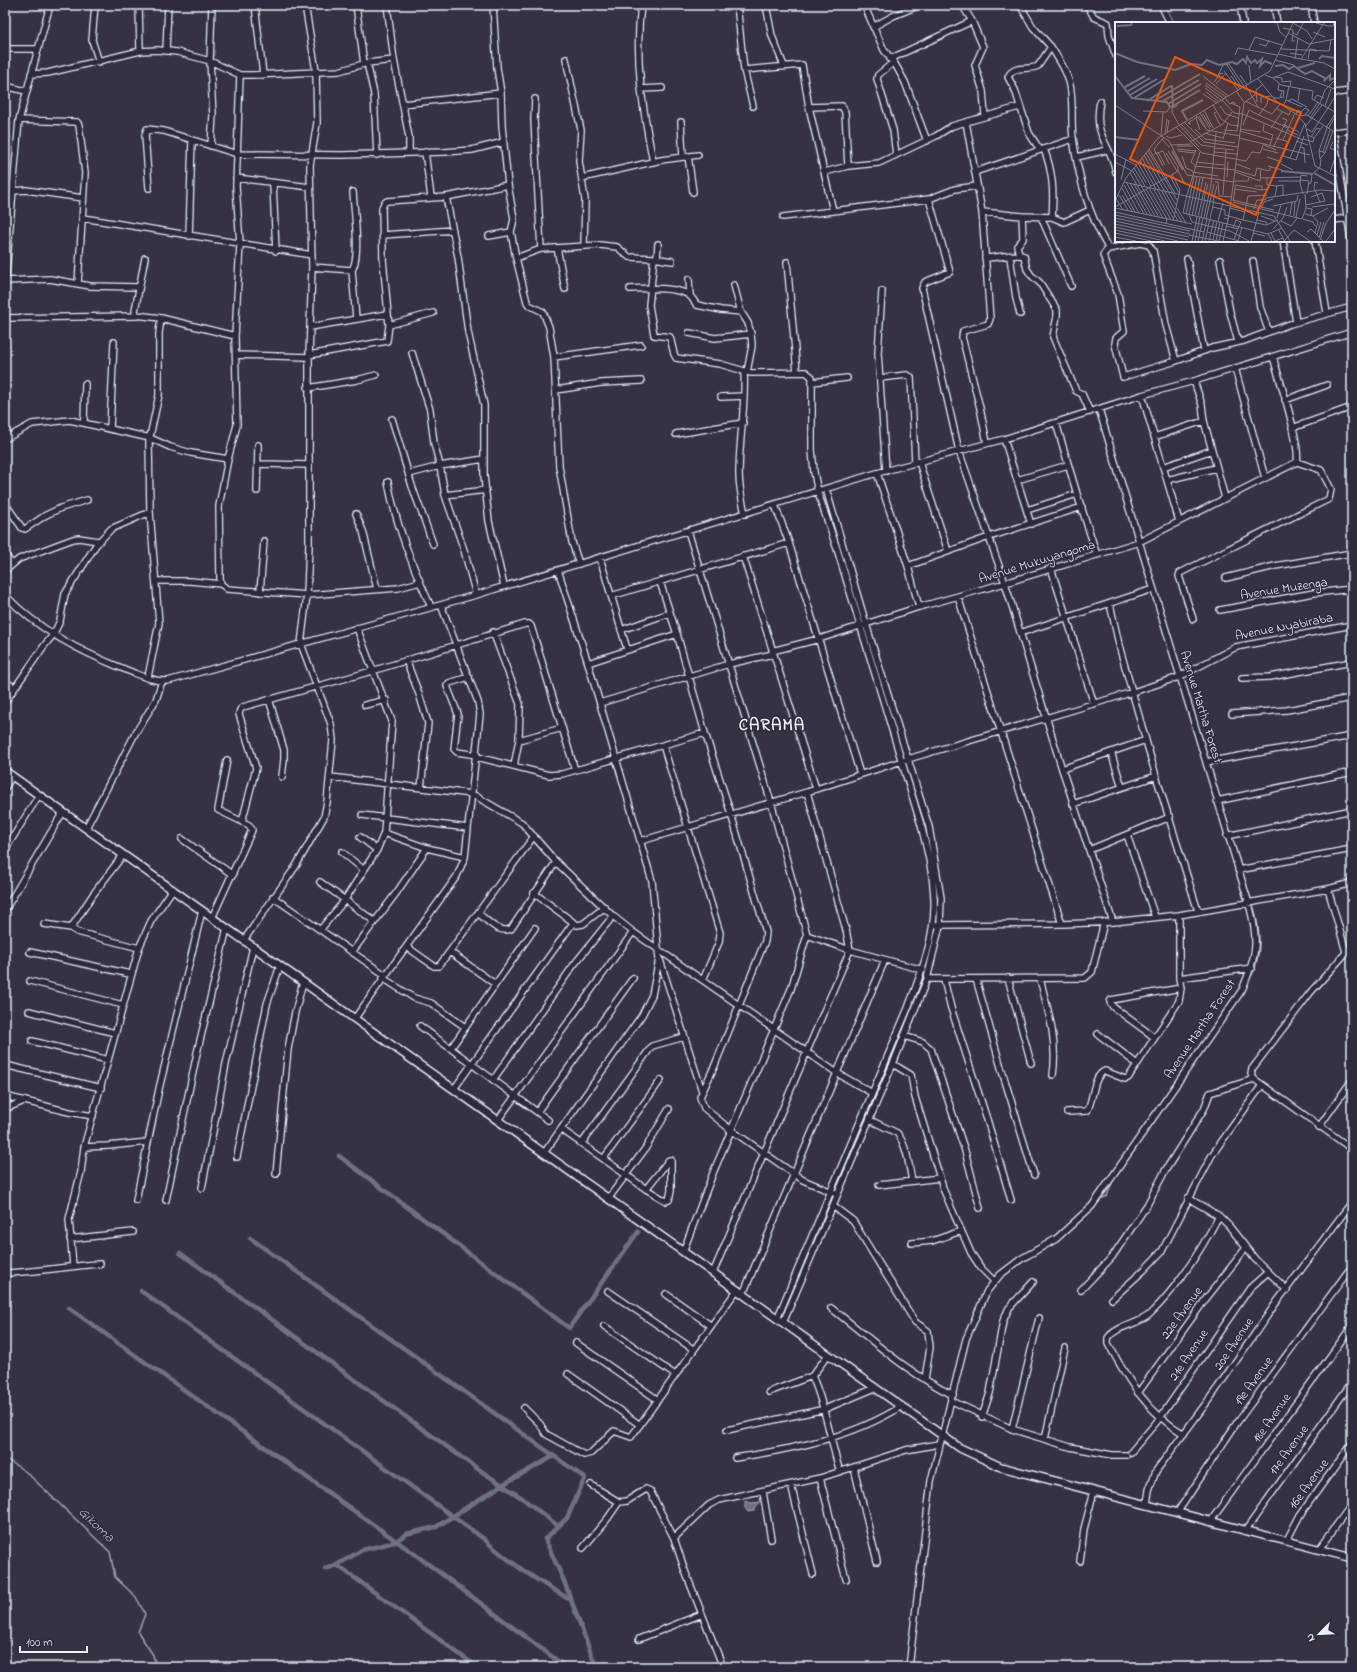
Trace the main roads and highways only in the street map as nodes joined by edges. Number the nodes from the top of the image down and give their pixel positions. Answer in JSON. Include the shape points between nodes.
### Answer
{"nodes":[{"id":1,"x":5,"y":771,"type":"edge"},
{"id":2,"x":1352,"y":1558,"type":"edge"}],
"edges":[{"from":1,"to":2,"type":"main road","via":[[941,1435],[974,1455],[1001,1466]]}]}
